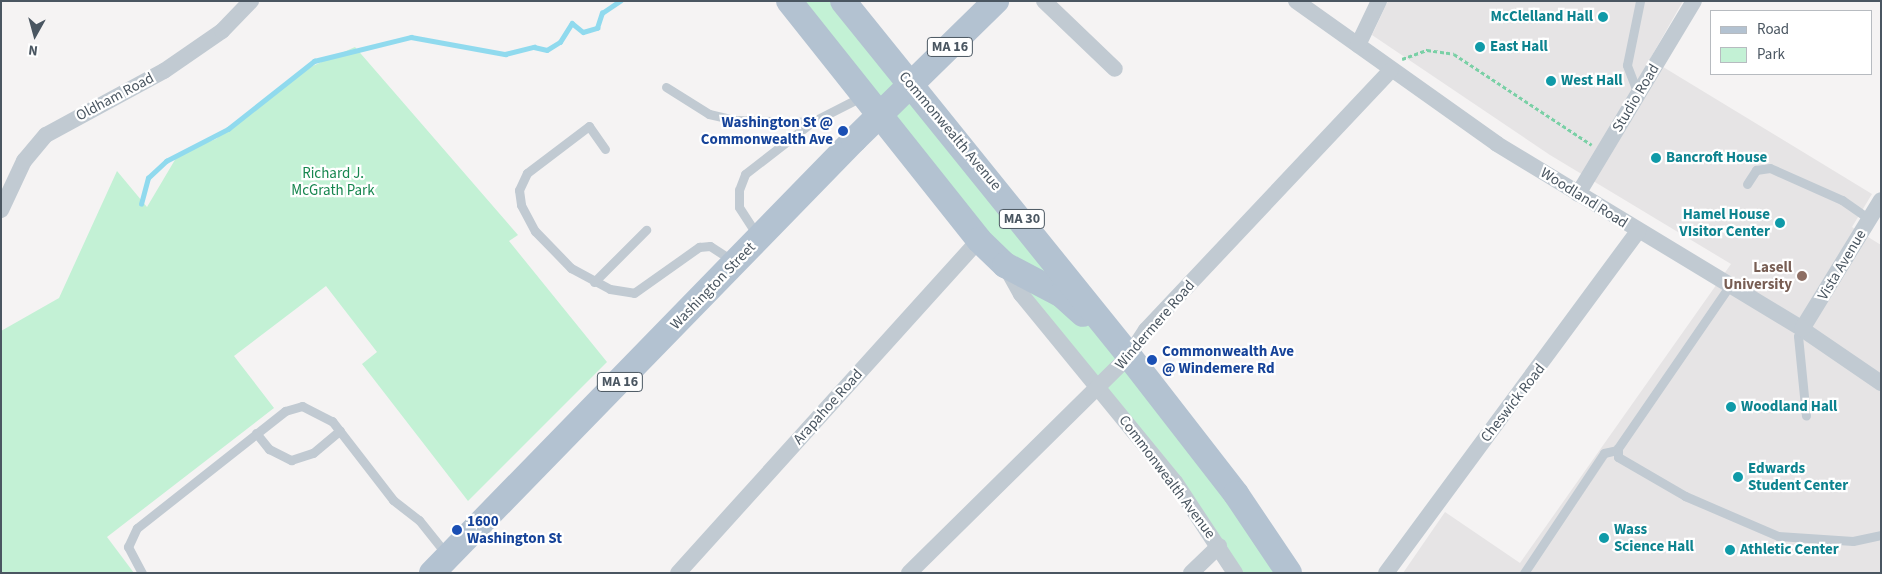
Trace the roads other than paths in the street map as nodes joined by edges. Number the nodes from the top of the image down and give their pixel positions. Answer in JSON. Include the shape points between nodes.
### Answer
{"nodes":[{"id":1,"x":251,"y":1,"type":"edge"},
{"id":2,"x":789,"y":1,"type":"edge"},
{"id":3,"x":843,"y":1,"type":"edge"},
{"id":4,"x":996,"y":1,"type":"edge"},
{"id":5,"x":1044,"y":1,"type":"edge"},
{"id":6,"x":1296,"y":1,"type":"edge"},
{"id":7,"x":1380,"y":1,"type":"edge"},
{"id":8,"x":1640,"y":1,"type":"edge"},
{"id":9,"x":1694,"y":1,"type":"edge"},
{"id":10,"x":1358,"y":45,"type":"junction"},
{"id":11,"x":1115,"y":69,"type":"dead end"},
{"id":12,"x":1391,"y":70,"type":"junction"},
{"id":13,"x":911,"y":85,"type":"junction"},
{"id":14,"x":666,"y":87,"type":"dead end"},
{"id":15,"x":1638,"y":94,"type":"junction"},
{"id":16,"x":865,"y":95,"type":"junction"},
{"id":17,"x":880,"y":117,"type":"junction"},
{"id":18,"x":812,"y":122,"type":"junction"},
{"id":19,"x":605,"y":149,"type":"dead end"},
{"id":20,"x":1746,"y":184,"type":"dead end"},
{"id":21,"x":1578,"y":194,"type":"junction"},
{"id":22,"x":1881,"y":200,"type":"edge"},
{"id":23,"x":1,"y":210,"type":"edge"},
{"id":24,"x":1870,"y":219,"type":"junction"},
{"id":25,"x":646,"y":230,"type":"dead end"},
{"id":26,"x":1638,"y":231,"type":"junction"},
{"id":27,"x":759,"y":237,"type":"junction"},
{"id":28,"x":979,"y":240,"type":"junction"},
{"id":29,"x":735,"y":262,"type":"junction"},
{"id":30,"x":1005,"y":265,"type":"junction"},
{"id":31,"x":594,"y":282,"type":"junction"},
{"id":32,"x":1728,"y":288,"type":"junction"},
{"id":33,"x":1802,"y":329,"type":"junction"},
{"id":34,"x":1129,"y":356,"type":"junction"},
{"id":35,"x":1881,"y":383,"type":"edge"},
{"id":36,"x":1100,"y":387,"type":"junction"},
{"id":37,"x":1806,"y":416,"type":"dead end"},
{"id":38,"x":340,"y":430,"type":"junction"},
{"id":39,"x":256,"y":433,"type":"junction"},
{"id":40,"x":1617,"y":450,"type":"junction"},
{"id":41,"x":1881,"y":535,"type":"edge"},
{"id":42,"x":1219,"y":546,"type":"junction"},
{"id":43,"x":445,"y":567,"type":"edge"},
{"id":44,"x":142,"y":573,"type":"edge"},
{"id":45,"x":678,"y":573,"type":"edge"},
{"id":46,"x":909,"y":573,"type":"edge"},
{"id":47,"x":1191,"y":573,"type":"edge"},
{"id":48,"x":1235,"y":573,"type":"edge"},
{"id":49,"x":1289,"y":573,"type":"edge"},
{"id":50,"x":1386,"y":573,"type":"edge"},
{"id":51,"x":1524,"y":573,"type":"edge"}],
"edges":[{"from":1,"to":23,"type":"street","name":"Oldham Road","via":[[222,31],[164,71],[46,135],[24,161]]},
{"from":2,"to":16,"type":"main road","name":"Commonwealth Avenue","number":"MA 30"},
{"from":3,"to":13,"type":"main road","name":"Commonwealth Avenue","number":"MA 30"},
{"from":4,"to":13,"type":"main road","name":"Washington Street","number":"MA 16"},
{"from":5,"to":11,"type":"street"},
{"from":6,"to":10,"type":"street","name":"Woodland Road"},
{"from":7,"to":10,"type":"street"},
{"from":8,"to":15,"type":"lane","via":[[1627,65]]},
{"from":9,"to":15,"type":"street","name":"Studio Road"},
{"from":10,"to":12,"type":"street","name":"Woodland Road"},
{"from":12,"to":21,"type":"street","name":"Woodland Road","via":[[1497,144]]},
{"from":12,"to":34,"type":"street","name":"Windermere Road","via":[[1146,330]]},
{"from":13,"to":17,"type":"main road","name":"Washington Street","number":"MA 16"},
{"from":13,"to":34,"type":"main road","name":"Commonwealth Avenue","number":"MA 30"},
{"from":14,"to":18,"type":"lane","via":[[708,114],[735,120]]},
{"from":15,"to":21,"type":"street","name":"Studio Road"},
{"from":16,"to":17,"type":"main road","name":"Commonwealth Avenue","number":"MA 30"},
{"from":16,"to":18,"type":"lane"},
{"from":17,"to":27,"type":"main road","name":"Washington Street","number":"MA 16"},
{"from":17,"to":28,"type":"main road","name":"Commonwealth Avenue","number":"MA 30"},
{"from":18,"to":27,"type":"lane","via":[[746,174],[739,190],[739,208]]},
{"from":19,"to":31,"type":"lane","via":[[589,126],[526,173],[519,190],[521,205],[535,231],[571,268]]},
{"from":20,"to":24,"type":"lane","via":[[1756,170],[1770,168],[1842,200]]},
{"from":21,"to":26,"type":"street","name":"Woodland Road"},
{"from":22,"to":24,"type":"street","name":"Vista Avenue"},
{"from":24,"to":33,"type":"street","name":"Vista Avenue"},
{"from":25,"to":31,"type":"lane"},
{"from":26,"to":32,"type":"street","name":"Woodland Road"},
{"from":26,"to":50,"type":"street","name":"Cheswick Road"},
{"from":27,"to":29,"type":"main road","name":"Washington Street","number":"MA 16"},
{"from":28,"to":30,"type":"main road","name":"Commonwealth Avenue","number":"MA 30"},
{"from":28,"to":45,"type":"street","name":"Arapahoe Road"},
{"from":29,"to":31,"type":"lane","via":[[710,246],[698,247],[634,293]]},
{"from":29,"to":43,"type":"main road","name":"Washington Street","number":"MA 16"},
{"from":30,"to":34,"type":"main road","name":"Commonwealth Avenue","number":"MA 30","via":[[1062,295]]},
{"from":30,"to":36,"type":"street","name":"Commonwealth Avenue","via":[[1021,294]]},
{"from":32,"to":33,"type":"street","name":"Woodland Road"},
{"from":32,"to":40,"type":"lane"},
{"from":33,"to":35,"type":"street","name":"Woodland Road"},
{"from":33,"to":37,"type":"lane","via":[[1798,336]]},
{"from":34,"to":36,"type":"street","name":"Windermere Road"},
{"from":34,"to":49,"type":"main road","name":"Commonwealth Avenue","number":"MA 30","via":[[1236,494]]},
{"from":36,"to":42,"type":"street","name":"Commonwealth Avenue"},
{"from":36,"to":46,"type":"street","name":"Windermere Road"},
{"from":38,"to":39,"type":"lane","via":[[323,413],[302,406],[285,411]]},
{"from":38,"to":39,"type":"lane","via":[[313,453],[291,460],[269,449]]},
{"from":38,"to":43,"type":"lane","via":[[394,500],[419,520]]},
{"from":39,"to":44,"type":"lane","via":[[137,528],[128,546]]},
{"from":40,"to":41,"type":"lane","via":[[1619,459],[1662,485],[1765,532],[1812,540]]},
{"from":40,"to":51,"type":"lane","via":[[1604,453]]},
{"from":42,"to":47,"type":"street"},
{"from":42,"to":48,"type":"street","name":"Commonwealth Avenue"}]}
